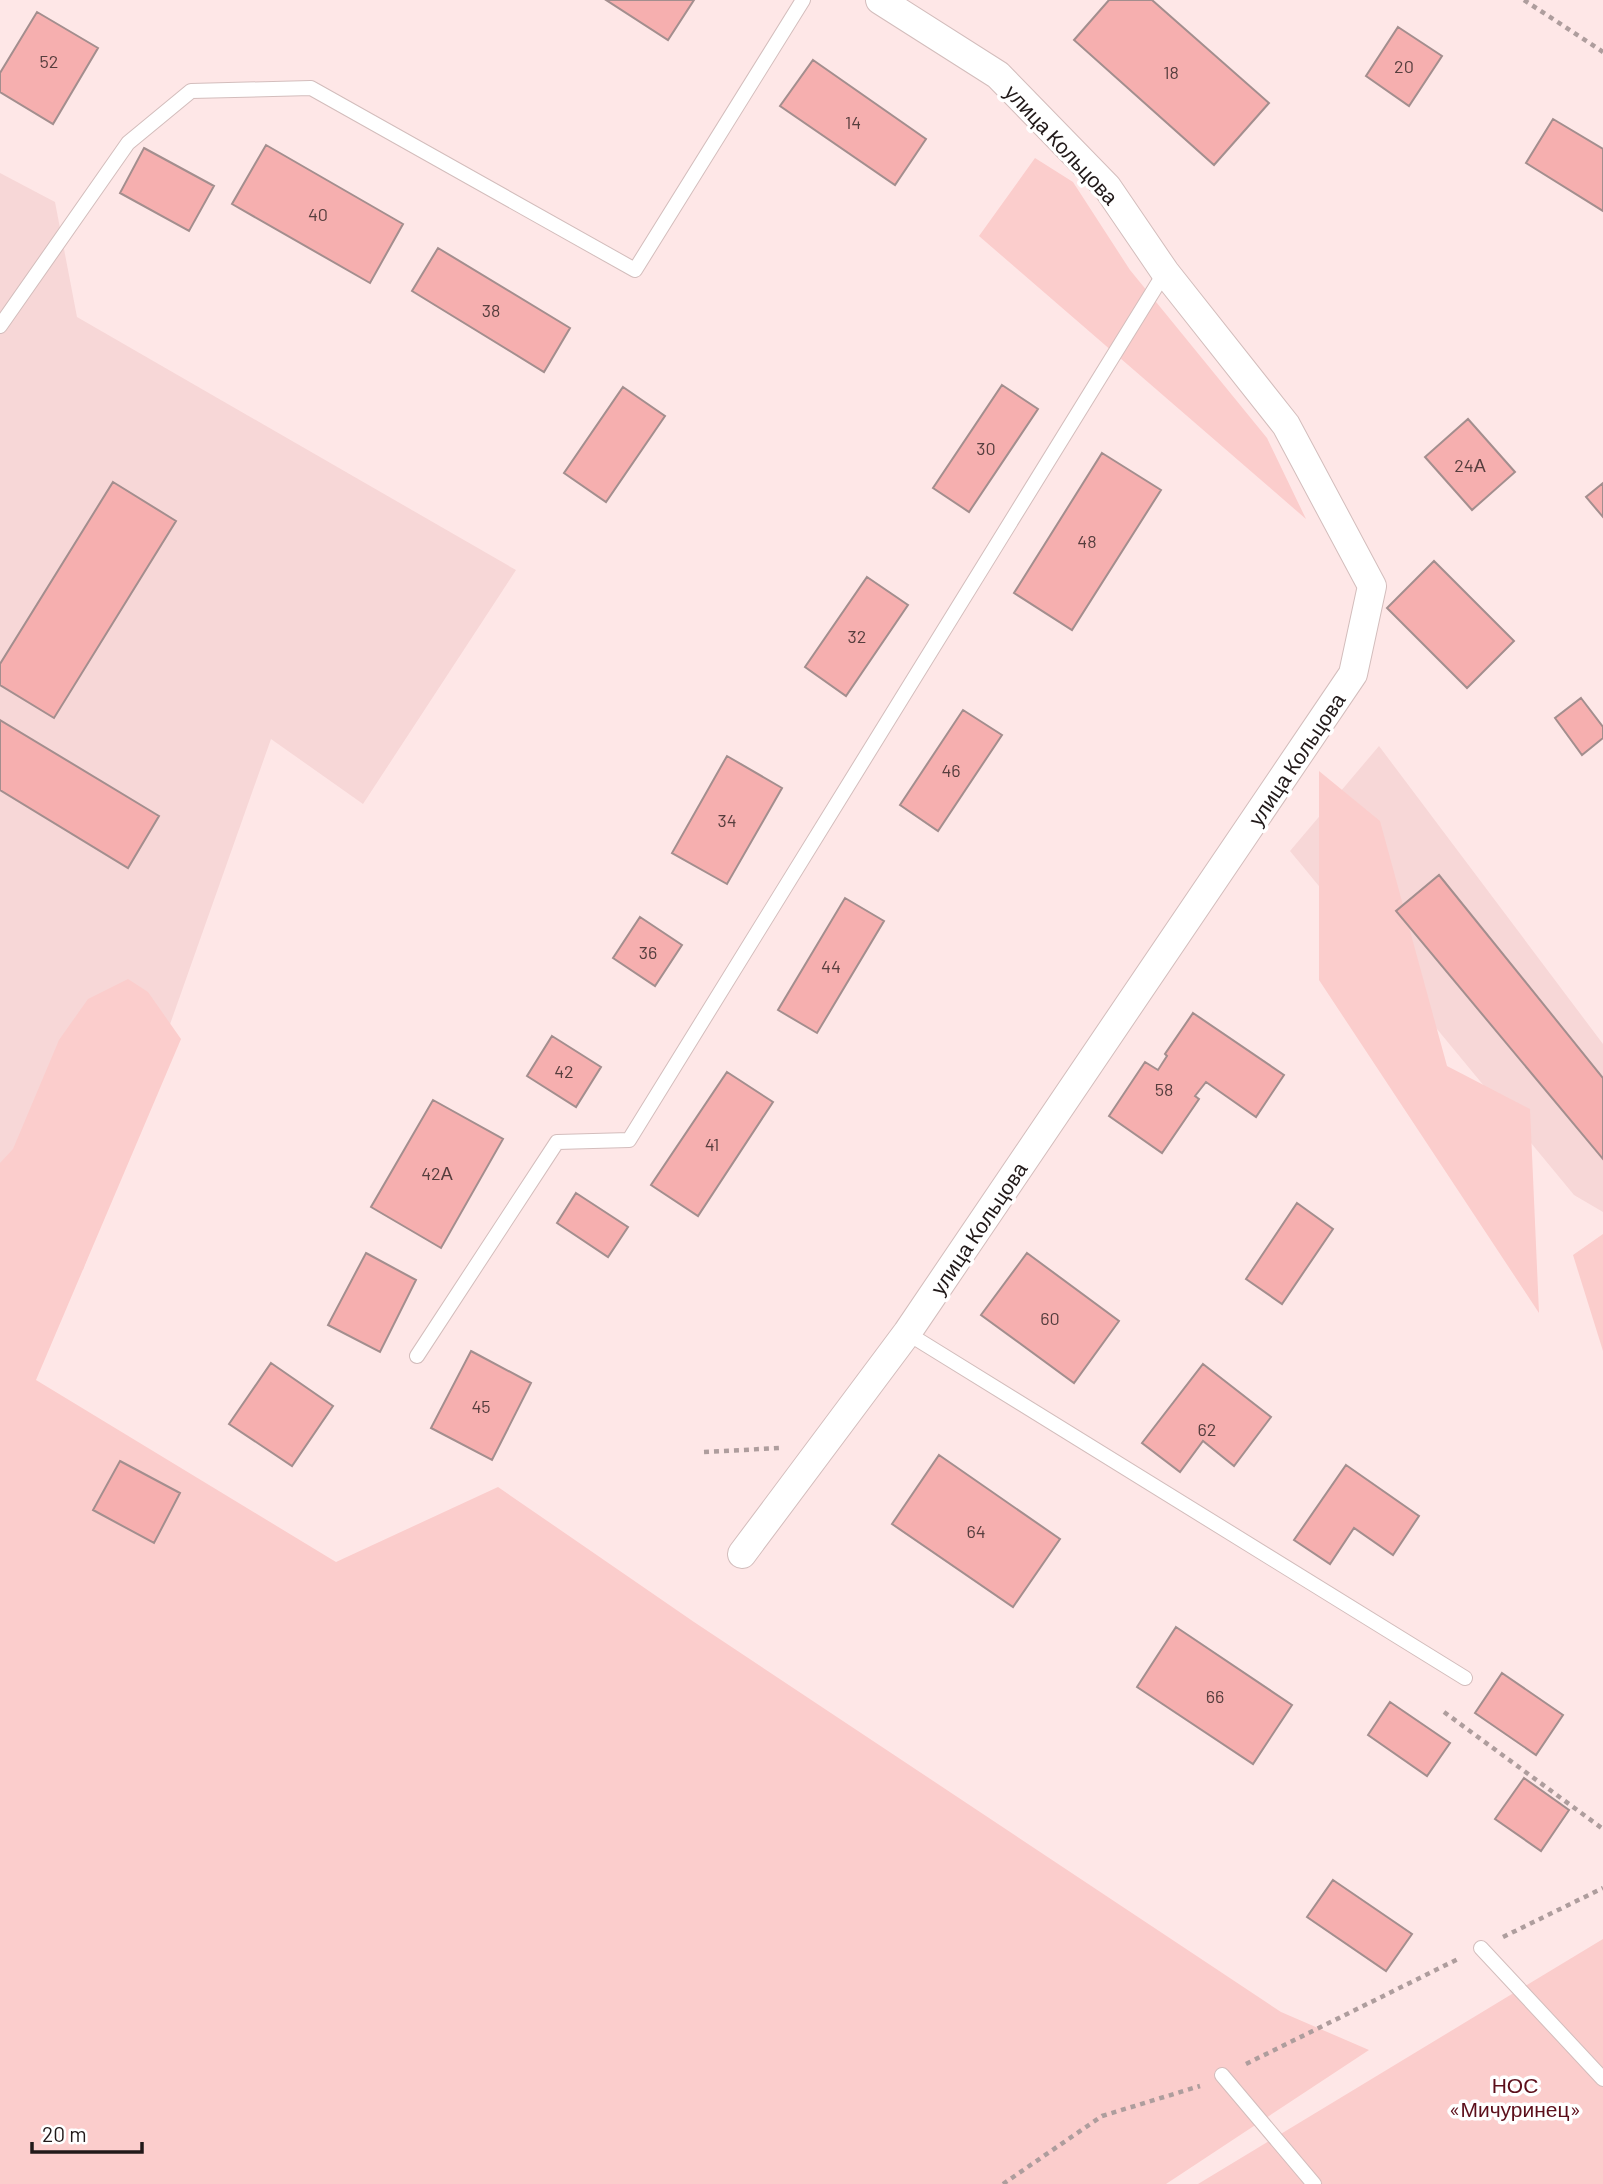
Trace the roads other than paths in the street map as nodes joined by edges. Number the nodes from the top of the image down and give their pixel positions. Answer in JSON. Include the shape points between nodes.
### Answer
{"nodes":[{"id":1,"x":803,"y":0,"type":"edge"},
{"id":2,"x":880,"y":0,"type":"edge"},
{"id":3,"x":1165,"y":272,"type":"junction"},
{"id":4,"x":0,"y":326,"type":"edge"},
{"id":5,"x":907,"y":1333,"type":"junction"},
{"id":6,"x":417,"y":1356,"type":"dead end"},
{"id":7,"x":742,"y":1554,"type":"dead end"},
{"id":8,"x":1465,"y":1678,"type":"dead end"},
{"id":9,"x":1480,"y":1948,"type":"road end"},
{"id":10,"x":1222,"y":2075,"type":"road end"},
{"id":11,"x":1603,"y":2079,"type":"edge"},
{"id":12,"x":1314,"y":2184,"type":"edge"}],
"edges":[{"from":1,"to":4,"type":"lane","via":[[635,270],[311,88],[191,91],[128,143]]},
{"from":2,"to":3,"type":"street","name":"улица Кольцова","via":[[998,75],[1107,187]]},
{"from":3,"to":5,"type":"street","name":"улица Кольцова","via":[[1286,425],[1373,586],[1353,674]]},
{"from":3,"to":6,"type":"lane","via":[[629,1140],[557,1142]]},
{"from":5,"to":7,"type":"street","name":"улица Кольцова"},
{"from":5,"to":8,"type":"lane"},
{"from":9,"to":11,"type":"lane"},
{"from":10,"to":12,"type":"lane"}]}
